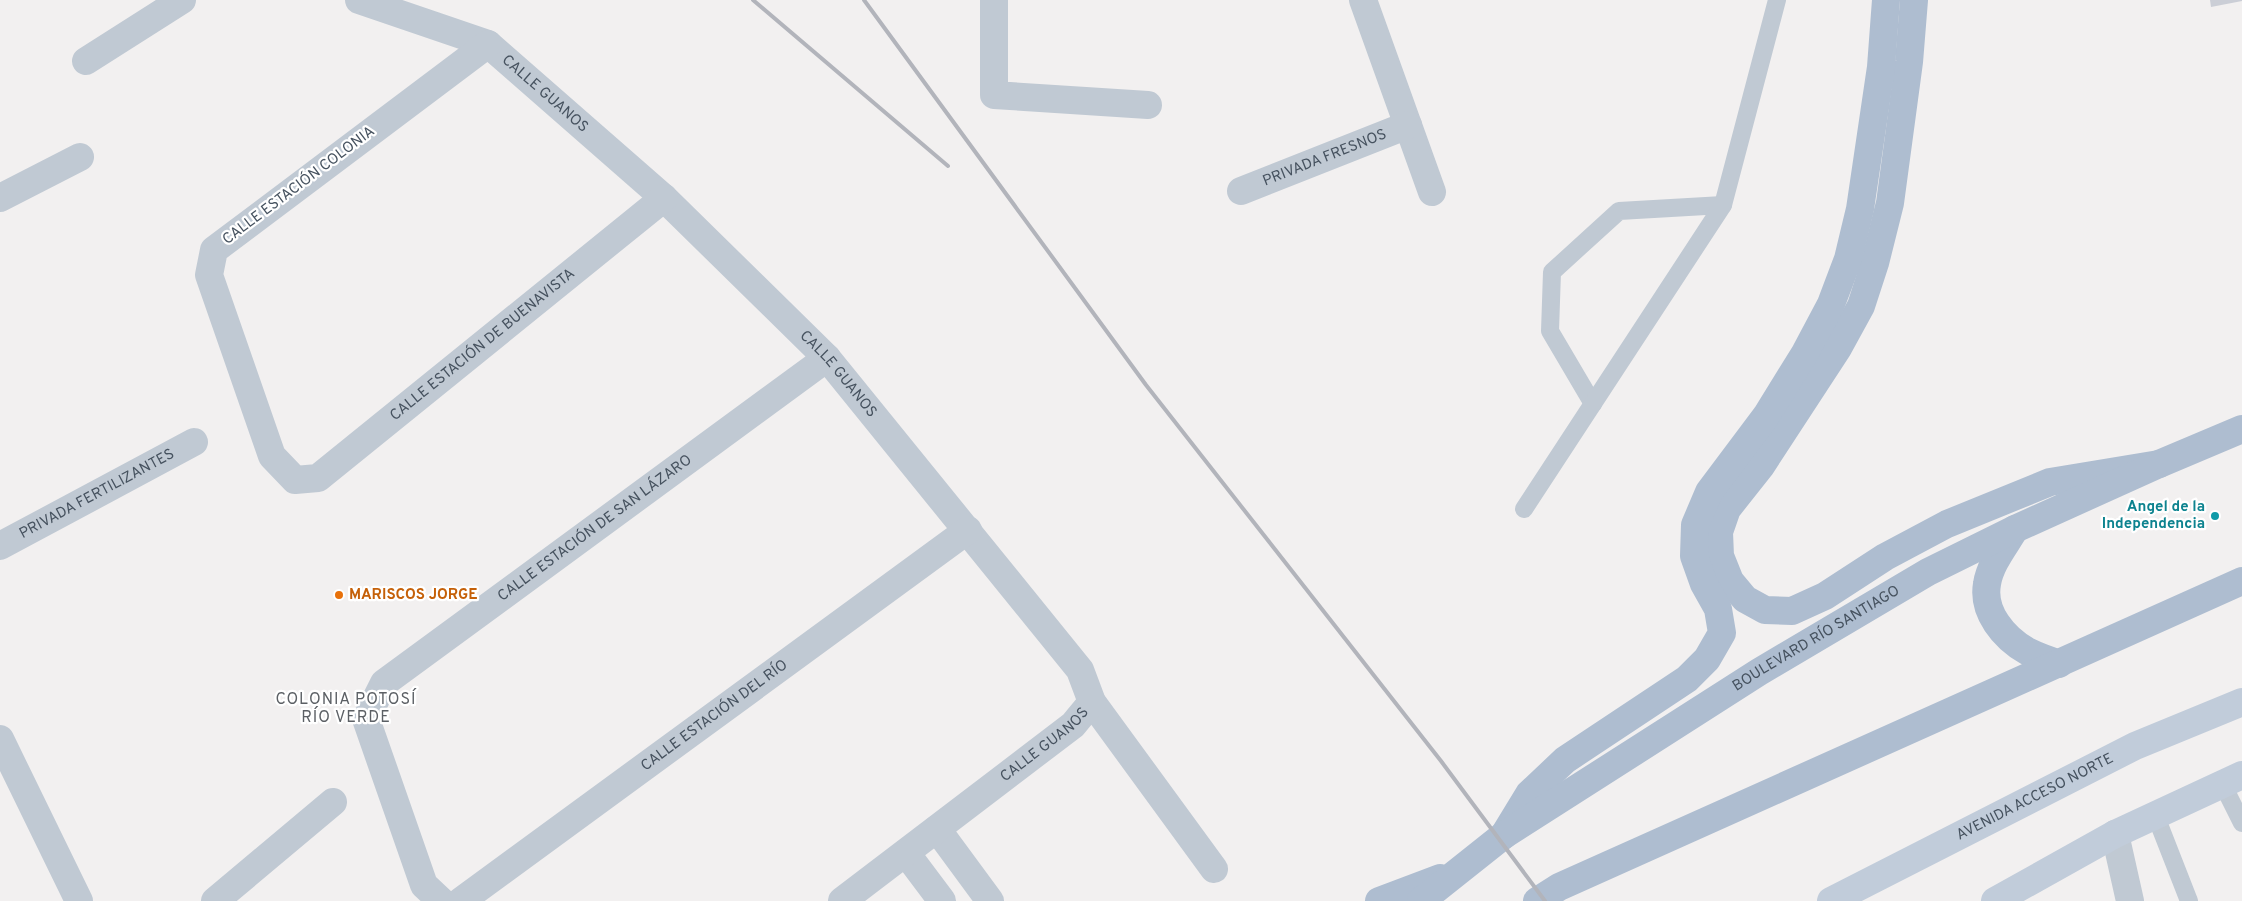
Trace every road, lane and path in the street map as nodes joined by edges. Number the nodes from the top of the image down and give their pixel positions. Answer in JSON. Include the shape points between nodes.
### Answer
{"nodes":[{"id":1,"x":182,"y":0,"type":"edge"},
{"id":2,"x":359,"y":0,"type":"edge"},
{"id":3,"x":994,"y":0,"type":"edge"},
{"id":4,"x":1363,"y":0,"type":"edge"},
{"id":5,"x":1778,"y":0,"type":"edge"},
{"id":6,"x":1886,"y":0,"type":"edge"},
{"id":7,"x":1914,"y":0,"type":"edge"},
{"id":8,"x":488,"y":44,"type":"junction"},
{"id":9,"x":86,"y":61,"type":"dead end"},
{"id":10,"x":1148,"y":105,"type":"dead end"},
{"id":11,"x":1408,"y":125,"type":"junction"},
{"id":12,"x":80,"y":157,"type":"dead end"},
{"id":13,"x":1241,"y":191,"type":"dead end"},
{"id":14,"x":1432,"y":192,"type":"dead end"},
{"id":15,"x":0,"y":198,"type":"edge"},
{"id":16,"x":664,"y":198,"type":"junction"},
{"id":17,"x":1723,"y":205,"type":"junction"},
{"id":18,"x":827,"y":358,"type":"junction"},
{"id":19,"x":1593,"y":404,"type":"junction"},
{"id":20,"x":2242,"y":429,"type":"edge"},
{"id":21,"x":194,"y":442,"type":"dead end"},
{"id":22,"x":2159,"y":464,"type":"junction"},
{"id":23,"x":295,"y":480,"type":"joint"},
{"id":24,"x":1524,"y":509,"type":"dead end"},
{"id":25,"x":2015,"y":529,"type":"junction"},
{"id":26,"x":968,"y":530,"type":"junction"},
{"id":27,"x":0,"y":546,"type":"edge"},
{"id":28,"x":2242,"y":582,"type":"edge"},
{"id":29,"x":2059,"y":664,"type":"junction"},
{"id":30,"x":1092,"y":702,"type":"junction"},
{"id":31,"x":2242,"y":702,"type":"edge"},
{"id":32,"x":0,"y":739,"type":"edge"},
{"id":33,"x":2232,"y":779,"type":"edge"},
{"id":34,"x":333,"y":802,"type":"dead end"},
{"id":35,"x":2155,"y":814,"type":"junction"},
{"id":36,"x":2242,"y":823,"type":"edge"},
{"id":37,"x":937,"y":829,"type":"junction"},
{"id":38,"x":2115,"y":834,"type":"junction"},
{"id":39,"x":1504,"y":835,"type":"junction"},
{"id":40,"x":906,"y":853,"type":"junction"},
{"id":41,"x":1214,"y":869,"type":"dead end"},
{"id":42,"x":1456,"y":872,"type":"junction"},
{"id":43,"x":79,"y":901,"type":"edge"},
{"id":44,"x":215,"y":901,"type":"edge"},
{"id":45,"x":446,"y":901,"type":"edge"},
{"id":46,"x":842,"y":901,"type":"edge"},
{"id":47,"x":942,"y":901,"type":"edge"},
{"id":48,"x":990,"y":901,"type":"edge"},
{"id":49,"x":1379,"y":901,"type":"edge"},
{"id":50,"x":1421,"y":901,"type":"edge"},
{"id":51,"x":1537,"y":901,"type":"edge"},
{"id":52,"x":1831,"y":901,"type":"edge"},
{"id":53,"x":1995,"y":901,"type":"edge"},
{"id":54,"x":2130,"y":901,"type":"edge"},
{"id":55,"x":2189,"y":901,"type":"edge"}],
"edges":[{"from":1,"to":9,"type":"street"},
{"from":2,"to":8,"type":"street","name":"CALLE GUANOS"},
{"from":3,"to":10,"type":"street","via":[[994,96]]},
{"from":4,"to":11,"type":"street"},
{"from":5,"to":17,"type":"lane"},
{"from":6,"to":39,"type":"main road","via":[[1879,77],[1860,210],[1848,259],[1831,304],[1805,353],[1766,416],[1708,492],[1695,525],[1694,556],[1718,609],[1722,633],[1708,660],[1687,679],[1559,766],[1529,794]]},
{"from":7,"to":22,"type":"main road","via":[[1890,203],[1875,264],[1861,306],[1838,348],[1761,466],[1727,509],[1719,532],[1720,556],[1730,581],[1745,599],[1765,610],[1792,611],[1825,596],[1885,557],[1948,524],[2050,482]]},
{"from":8,"to":16,"type":"street","name":"CALLE GUANOS"},
{"from":8,"to":23,"type":"street","name":"CALLE ESTACIÓN COLONIA","via":[[214,250],[209,275],[265,438],[272,456]]},
{"from":11,"to":13,"type":"street","name":"PRIVADA FRESNOS"},
{"from":11,"to":14,"type":"street"},
{"from":12,"to":15,"type":"street"},
{"from":16,"to":18,"type":"street","name":"CALLE GUANOS"},
{"from":16,"to":23,"type":"street","name":"CALLE ESTACIÓN DE BUENAVISTA","via":[[318,478]]},
{"from":17,"to":19,"type":"lane"},
{"from":17,"to":19,"type":"lane","via":[[1619,211],[1552,272],[1550,331]]},
{"from":18,"to":26,"type":"street","name":"CALLE GUANOS"},
{"from":18,"to":45,"type":"street","name":"CALLE ESTACIÓN DE SAN LÁZARO","via":[[384,683],[366,719],[424,885]]},
{"from":19,"to":24,"type":"lane"},
{"from":20,"to":22,"type":"main road","name":"BOULEVARD RÍO SANTIAGO"},
{"from":21,"to":27,"type":"street","name":"PRIVADA FERTILIZANTES"},
{"from":22,"to":25,"type":"main road","name":"BOULEVARD RÍO SANTIAGO"},
{"from":25,"to":29,"type":"main road","via":[[1992,568],[1987,586],[1989,607],[1997,625],[2010,640]]},
{"from":25,"to":39,"type":"main road","name":"BOULEVARD RÍO SANTIAGO","via":[[1928,572],[1759,672]]},
{"from":26,"to":30,"type":"street","name":"CALLE GUANOS","via":[[1080,670]]},
{"from":26,"to":45,"type":"street","name":"CALLE ESTACIÓN DEL RÍO"},
{"from":28,"to":29,"type":"main road"},
{"from":29,"to":51,"type":"main road","via":[[1559,887]]},
{"from":30,"to":37,"type":"street","name":"CALLE GUANOS","via":[[1073,725]]},
{"from":30,"to":41,"type":"street"},
{"from":31,"to":52,"type":"main road","name":"AVENIDA ACCESO NORTE","via":[[2135,746]]},
{"from":32,"to":43,"type":"street"},
{"from":33,"to":35,"type":"main road"},
{"from":33,"to":36,"type":"lane"},
{"from":34,"to":44,"type":"street"},
{"from":35,"to":38,"type":"main road"},
{"from":35,"to":55,"type":"lane"},
{"from":37,"to":40,"type":"street","name":"CALLE GUANOS"},
{"from":37,"to":48,"type":"street"},
{"from":38,"to":53,"type":"main road"},
{"from":38,"to":54,"type":"street"},
{"from":39,"to":42,"type":"main road","name":"BOULEVARD RÍO SANTIAGO"},
{"from":40,"to":46,"type":"street","name":"CALLE GUANOS"},
{"from":40,"to":47,"type":"street"},
{"from":42,"to":49,"type":"main road"},
{"from":42,"to":50,"type":"main road","name":"BOULEVARD RÍO SANTIAGO"}]}
